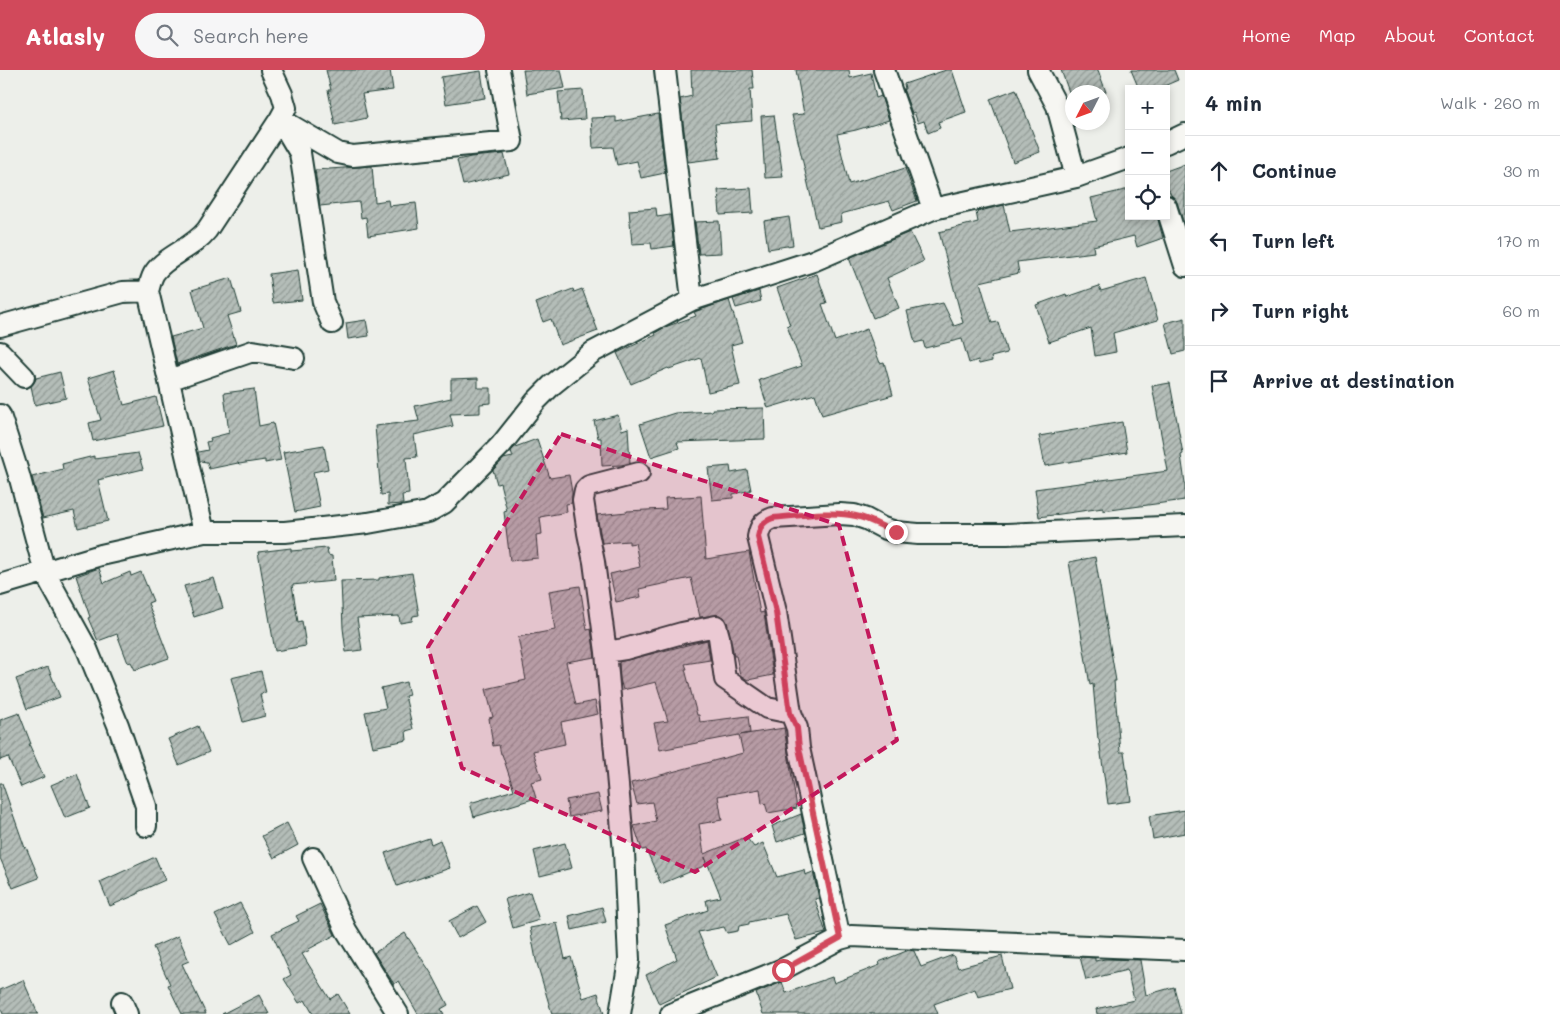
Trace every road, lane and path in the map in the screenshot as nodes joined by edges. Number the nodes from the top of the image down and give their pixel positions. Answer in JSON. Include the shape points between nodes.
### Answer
{"nodes":[{"id":1,"x":271,"y":70,"type":"edge"},
{"id":2,"x":499,"y":70,"type":"edge"},
{"id":3,"x":665,"y":70,"type":"edge"},
{"id":4,"x":884,"y":70,"type":"edge"},
{"id":5,"x":1038,"y":70,"type":"edge"},
{"id":6,"x":280,"y":119,"type":"junction"},
{"id":7,"x":1185,"y":134,"type":"edge"},
{"id":8,"x":1170,"y":141,"type":"edge"},
{"id":9,"x":1125,"y":159,"type":"edge"},
{"id":10,"x":1076,"y":177,"type":"junction"},
{"id":11,"x":932,"y":209,"type":"junction"},
{"id":12,"x":1170,"y":219,"type":"edge"},
{"id":13,"x":1185,"y":266,"type":"edge"},
{"id":14,"x":148,"y":291,"type":"junction"},
{"id":15,"x":692,"y":300,"type":"junction"},
{"id":16,"x":332,"y":323,"type":"dead end"},
{"id":17,"x":0,"y":326,"type":"edge"},
{"id":18,"x":0,"y":352,"type":"edge"},
{"id":19,"x":294,"y":358,"type":"dead end"},
{"id":20,"x":24,"y":376,"type":"dead end"},
{"id":21,"x":169,"y":380,"type":"junction"},
{"id":22,"x":0,"y":415,"type":"edge"},
{"id":23,"x":639,"y":473,"type":"dead end"},
{"id":24,"x":1185,"y":526,"type":"edge"},
{"id":25,"x":204,"y":532,"type":"junction"},
{"id":26,"x":45,"y":573,"type":"junction"},
{"id":27,"x":0,"y":585,"type":"edge"},
{"id":28,"x":606,"y":652,"type":"junction"},
{"id":29,"x":790,"y":713,"type":"junction"},
{"id":30,"x":146,"y":826,"type":"dead end"},
{"id":31,"x":313,"y":858,"type":"dead end"},
{"id":32,"x":840,"y":938,"type":"junction"},
{"id":33,"x":1185,"y":950,"type":"edge"},
{"id":34,"x":398,"y":1014,"type":"edge"},
{"id":35,"x":620,"y":1014,"type":"edge"},
{"id":36,"x":671,"y":1014,"type":"edge"}],
"edges":[{"from":1,"to":6,"type":"street","via":[[286,108]]},
{"from":2,"to":6,"type":"street","via":[[512,141],[353,156],[338,153]]},
{"from":3,"to":15,"type":"street"},
{"from":4,"to":11,"type":"street"},
{"from":5,"to":10,"type":"street","via":[[1056,106]]},
{"from":6,"to":14,"type":"street","via":[[207,230],[200,239],[154,272]]},
{"from":6,"to":16,"type":"street","via":[[300,153],[323,302]]},
{"from":7,"to":8,"type":"street"},
{"from":9,"to":10,"type":"street"},
{"from":10,"to":11,"type":"street"},
{"from":11,"to":15,"type":"street","via":[[813,261]]},
{"from":12,"to":13,"type":"street"},
{"from":14,"to":17,"type":"street","via":[[123,292]]},
{"from":14,"to":21,"type":"street"},
{"from":15,"to":25,"type":"street","via":[[593,352],[552,385],[501,445],[444,503],[428,512],[368,523],[284,532]]},
{"from":18,"to":20,"type":"street"},
{"from":19,"to":21,"type":"street","via":[[253,351]]},
{"from":21,"to":25,"type":"street"},
{"from":22,"to":26,"type":"street"},
{"from":23,"to":28,"type":"street","via":[[589,486],[583,500]]},
{"from":24,"to":29,"type":"street","via":[[1007,534],[918,534],[896,532],[854,515],[773,518],[766,521],[760,526],[758,537],[776,612]]},
{"from":25,"to":26,"type":"street","via":[[101,555]]},
{"from":26,"to":27,"type":"street"},
{"from":26,"to":30,"type":"street","via":[[87,649],[118,725],[146,806]]},
{"from":28,"to":29,"type":"street","via":[[716,626],[725,679],[767,708]]},
{"from":28,"to":35,"type":"street","via":[[628,928],[629,960]]},
{"from":29,"to":32,"type":"street","via":[[797,728]]},
{"from":31,"to":34,"type":"street","via":[[346,930]]},
{"from":32,"to":33,"type":"street"},
{"from":32,"to":36,"type":"street","via":[[783,970]]}]}
